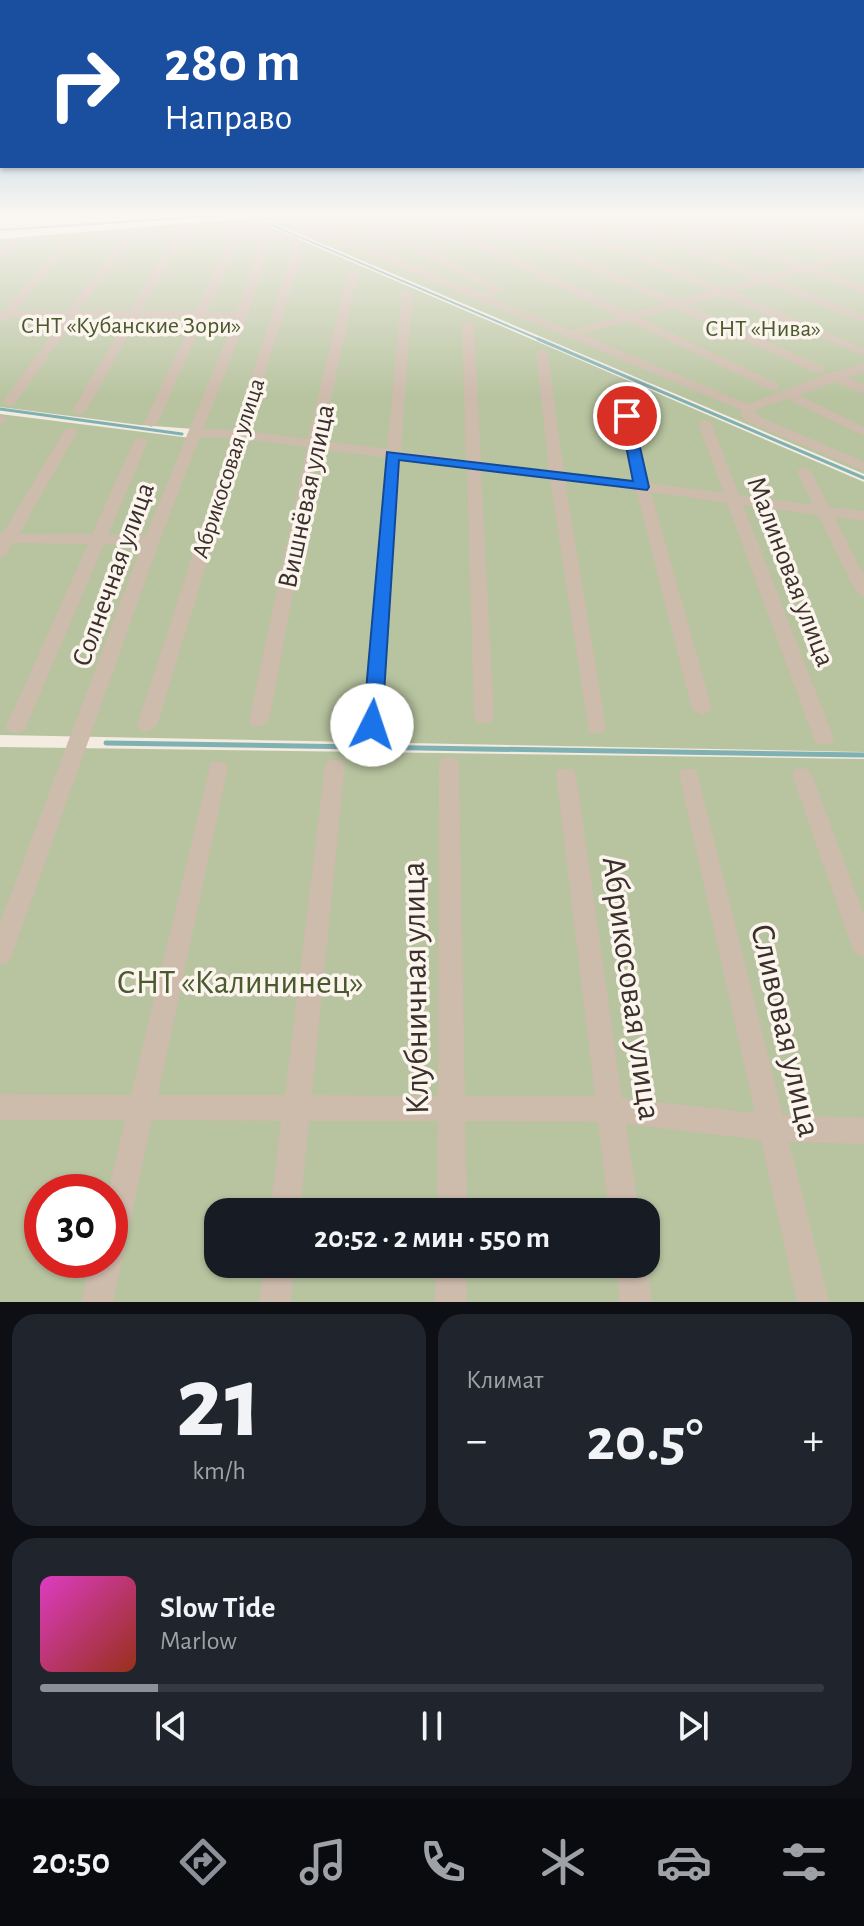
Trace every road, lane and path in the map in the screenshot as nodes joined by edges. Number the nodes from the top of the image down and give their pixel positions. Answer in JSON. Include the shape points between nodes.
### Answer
{"nodes":[{"id":1,"x":38,"y":276,"type":"edge"},
{"id":2,"x":100,"y":276,"type":"edge"},
{"id":3,"x":157,"y":276,"type":"edge"},
{"id":4,"x":217,"y":276,"type":"edge"},
{"id":5,"x":254,"y":276,"type":"edge"},
{"id":6,"x":290,"y":276,"type":"edge"},
{"id":7,"x":352,"y":276,"type":"edge"},
{"id":8,"x":433,"y":276,"type":"edge"},
{"id":9,"x":474,"y":276,"type":"edge"},
{"id":10,"x":544,"y":276,"type":"edge"},
{"id":11,"x":613,"y":276,"type":"edge"},
{"id":12,"x":684,"y":276,"type":"edge"},
{"id":13,"x":757,"y":276,"type":"edge"},
{"id":14,"x":777,"y":276,"type":"edge"},
{"id":15,"x":826,"y":276,"type":"edge"},
{"id":16,"x":765,"y":279,"type":"junction"},
{"id":17,"x":864,"y":290,"type":"edge"},
{"id":18,"x":722,"y":292,"type":"junction"},
{"id":19,"x":407,"y":294,"type":"dead end"},
{"id":20,"x":483,"y":296,"type":"junction"},
{"id":21,"x":677,"y":305,"type":"junction"},
{"id":22,"x":73,"y":314,"type":"junction"},
{"id":23,"x":135,"y":314,"type":"junction"},
{"id":24,"x":199,"y":314,"type":"junction"},
{"id":25,"x":242,"y":315,"type":"junction"},
{"id":26,"x":2,"y":317,"type":"edge"},
{"id":27,"x":630,"y":317,"type":"junction"},
{"id":28,"x":864,"y":319,"type":"edge"},
{"id":29,"x":468,"y":325,"type":"dead end"},
{"id":30,"x":573,"y":333,"type":"junction"},
{"id":31,"x":864,"y":352,"type":"edge"},
{"id":32,"x":542,"y":353,"type":"dead end"},
{"id":33,"x":864,"y":368,"type":"edge"},
{"id":34,"x":820,"y":370,"type":"dead end"},
{"id":35,"x":838,"y":378,"type":"junction"},
{"id":36,"x":864,"y":390,"type":"edge"},
{"id":37,"x":621,"y":392,"type":"dead end"},
{"id":38,"x":786,"y":393,"type":"junction"},
{"id":39,"x":9,"y":402,"type":"dead end"},
{"id":40,"x":748,"y":408,"type":"junction"},
{"id":41,"x":79,"y":411,"type":"dead end"},
{"id":42,"x":151,"y":423,"type":"dead end"},
{"id":43,"x":705,"y":424,"type":"dead end"},
{"id":44,"x":71,"y":431,"type":"dead end"},
{"id":45,"x":864,"y":432,"type":"edge"},
{"id":46,"x":193,"y":433,"type":"junction"},
{"id":47,"x":238,"y":434,"type":"junction"},
{"id":48,"x":141,"y":441,"type":"dead end"},
{"id":49,"x":314,"y":445,"type":"junction"},
{"id":50,"x":392,"y":455,"type":"junction"},
{"id":51,"x":476,"y":466,"type":"junction"},
{"id":52,"x":864,"y":467,"type":"edge"},
{"id":53,"x":804,"y":471,"type":"dead end"},
{"id":54,"x":557,"y":475,"type":"junction"},
{"id":55,"x":642,"y":487,"type":"junction"},
{"id":56,"x":731,"y":500,"type":"junction"},
{"id":57,"x":824,"y":512,"type":"junction"},
{"id":58,"x":864,"y":516,"type":"edge"},
{"id":59,"x":98,"y":539,"type":"junction"},
{"id":60,"x":152,"y":540,"type":"junction"},
{"id":61,"x":3,"y":543,"type":"edge"},
{"id":62,"x":864,"y":592,"type":"edge"},
{"id":63,"x":702,"y":709,"type":"dead end"},
{"id":64,"x":484,"y":718,"type":"dead end"},
{"id":65,"x":259,"y":721,"type":"dead end"},
{"id":66,"x":147,"y":725,"type":"dead end"},
{"id":67,"x":372,"y":725,"type":"dead end"},
{"id":68,"x":16,"y":727,"type":"dead end"},
{"id":69,"x":596,"y":728,"type":"dead end"},
{"id":70,"x":824,"y":739,"type":"dead end"},
{"id":71,"x":449,"y":764,"type":"dead end"},
{"id":72,"x":335,"y":765,"type":"dead end"},
{"id":73,"x":218,"y":767,"type":"dead end"},
{"id":74,"x":566,"y":774,"type":"dead end"},
{"id":75,"x":689,"y":774,"type":"dead end"},
{"id":76,"x":802,"y":775,"type":"dead end"},
{"id":77,"x":864,"y":947,"type":"edge"},
{"id":78,"x":0,"y":955,"type":"edge"},
{"id":79,"x":141,"y":1106,"type":"junction"},
{"id":80,"x":453,"y":1106,"type":"junction"},
{"id":81,"x":0,"y":1107,"type":"edge"},
{"id":82,"x":297,"y":1107,"type":"junction"},
{"id":83,"x":611,"y":1109,"type":"junction"},
{"id":84,"x":774,"y":1128,"type":"junction"},
{"id":85,"x":864,"y":1131,"type":"edge"},
{"id":86,"x":126,"y":1174,"type":"edge"},
{"id":87,"x":287,"y":1198,"type":"edge"},
{"id":88,"x":452,"y":1198,"type":"edge"},
{"id":89,"x":622,"y":1198,"type":"edge"},
{"id":90,"x":103,"y":1278,"type":"edge"},
{"id":91,"x":278,"y":1278,"type":"edge"},
{"id":92,"x":451,"y":1278,"type":"edge"},
{"id":93,"x":633,"y":1278,"type":"edge"},
{"id":94,"x":97,"y":1302,"type":"edge"},
{"id":95,"x":275,"y":1302,"type":"edge"},
{"id":96,"x":451,"y":1302,"type":"edge"},
{"id":97,"x":636,"y":1302,"type":"edge"},
{"id":98,"x":813,"y":1302,"type":"edge"}],
"edges":[{"from":1,"to":26,"type":"street"},
{"from":2,"to":22,"type":"street"},
{"from":3,"to":23,"type":"street"},
{"from":4,"to":24,"type":"street"},
{"from":5,"to":25,"type":"street","name":"Солнечная улица"},
{"from":6,"to":47,"type":"street","name":"Абрикосовая улица"},
{"from":7,"to":49,"type":"street","name":"Вишнёвая улица"},
{"from":8,"to":20,"type":"street"},
{"from":9,"to":20,"type":"street","via":[[499,290]]},
{"from":10,"to":27,"type":"street"},
{"from":11,"to":21,"type":"street"},
{"from":12,"to":18,"type":"street"},
{"from":13,"to":16,"type":"street"},
{"from":14,"to":16,"type":"street"},
{"from":15,"to":17,"type":"street"},
{"from":16,"to":18,"type":"street"},
{"from":16,"to":28,"type":"street"},
{"from":18,"to":21,"type":"street"},
{"from":18,"to":31,"type":"street"},
{"from":19,"to":50,"type":"street"},
{"from":20,"to":30,"type":"street"},
{"from":21,"to":27,"type":"street"},
{"from":21,"to":34,"type":"street"},
{"from":22,"to":23,"type":"street"},
{"from":22,"to":26,"type":"street"},
{"from":22,"to":39,"type":"street"},
{"from":23,"to":24,"type":"street"},
{"from":23,"to":41,"type":"street"},
{"from":24,"to":25,"type":"street"},
{"from":24,"to":42,"type":"street"},
{"from":25,"to":46,"type":"street","name":"Солнечная улица"},
{"from":27,"to":30,"type":"street"},
{"from":27,"to":38,"type":"street"},
{"from":29,"to":51,"type":"street"},
{"from":30,"to":40,"type":"street"},
{"from":32,"to":54,"type":"street"},
{"from":33,"to":35,"type":"street"},
{"from":35,"to":36,"type":"street"},
{"from":35,"to":38,"type":"street"},
{"from":37,"to":55,"type":"street"},
{"from":38,"to":40,"type":"street"},
{"from":38,"to":45,"type":"street"},
{"from":40,"to":52,"type":"street","via":[[753,419]]},
{"from":43,"to":56,"type":"street","name":"Малиновая улица"},
{"from":44,"to":61,"type":"street"},
{"from":46,"to":47,"type":"street"},
{"from":46,"to":60,"type":"street","name":"Солнечная улица"},
{"from":47,"to":49,"type":"street"},
{"from":47,"to":66,"type":"street","name":"Абрикосовая улица"},
{"from":48,"to":59,"type":"street"},
{"from":49,"to":50,"type":"street"},
{"from":49,"to":65,"type":"street","name":"Вишнёвая улица"},
{"from":50,"to":51,"type":"street"},
{"from":50,"to":67,"type":"street"},
{"from":51,"to":54,"type":"street"},
{"from":51,"to":64,"type":"street"},
{"from":53,"to":57,"type":"street"},
{"from":54,"to":55,"type":"street"},
{"from":54,"to":69,"type":"street"},
{"from":55,"to":56,"type":"street"},
{"from":55,"to":63,"type":"street"},
{"from":56,"to":57,"type":"street"},
{"from":56,"to":70,"type":"street","name":"Малиновая улица"},
{"from":57,"to":58,"type":"street"},
{"from":57,"to":62,"type":"street"},
{"from":59,"to":60,"type":"street"},
{"from":59,"to":61,"type":"street"},
{"from":59,"to":68,"type":"street"},
{"from":60,"to":78,"type":"street","name":"Солнечная улица"},
{"from":71,"to":80,"type":"street","name":"Клубничная улица"},
{"from":72,"to":82,"type":"street"},
{"from":73,"to":79,"type":"street"},
{"from":74,"to":83,"type":"street","name":"Абрикосовая улица"},
{"from":75,"to":84,"type":"street","name":"Сливовая улица"},
{"from":76,"to":77,"type":"street"},
{"from":79,"to":81,"type":"street"},
{"from":79,"to":82,"type":"street"},
{"from":79,"to":86,"type":"street"},
{"from":80,"to":82,"type":"street"},
{"from":80,"to":83,"type":"street"},
{"from":80,"to":88,"type":"street","name":"Клубничная улица"},
{"from":82,"to":87,"type":"street"},
{"from":83,"to":84,"type":"street"},
{"from":83,"to":89,"type":"street","name":"Абрикосовая улица"},
{"from":84,"to":85,"type":"street"},
{"from":84,"to":98,"type":"street","name":"Сливовая улица"},
{"from":90,"to":94,"type":"street"},
{"from":91,"to":95,"type":"street"},
{"from":92,"to":96,"type":"street"},
{"from":93,"to":97,"type":"street"}]}
